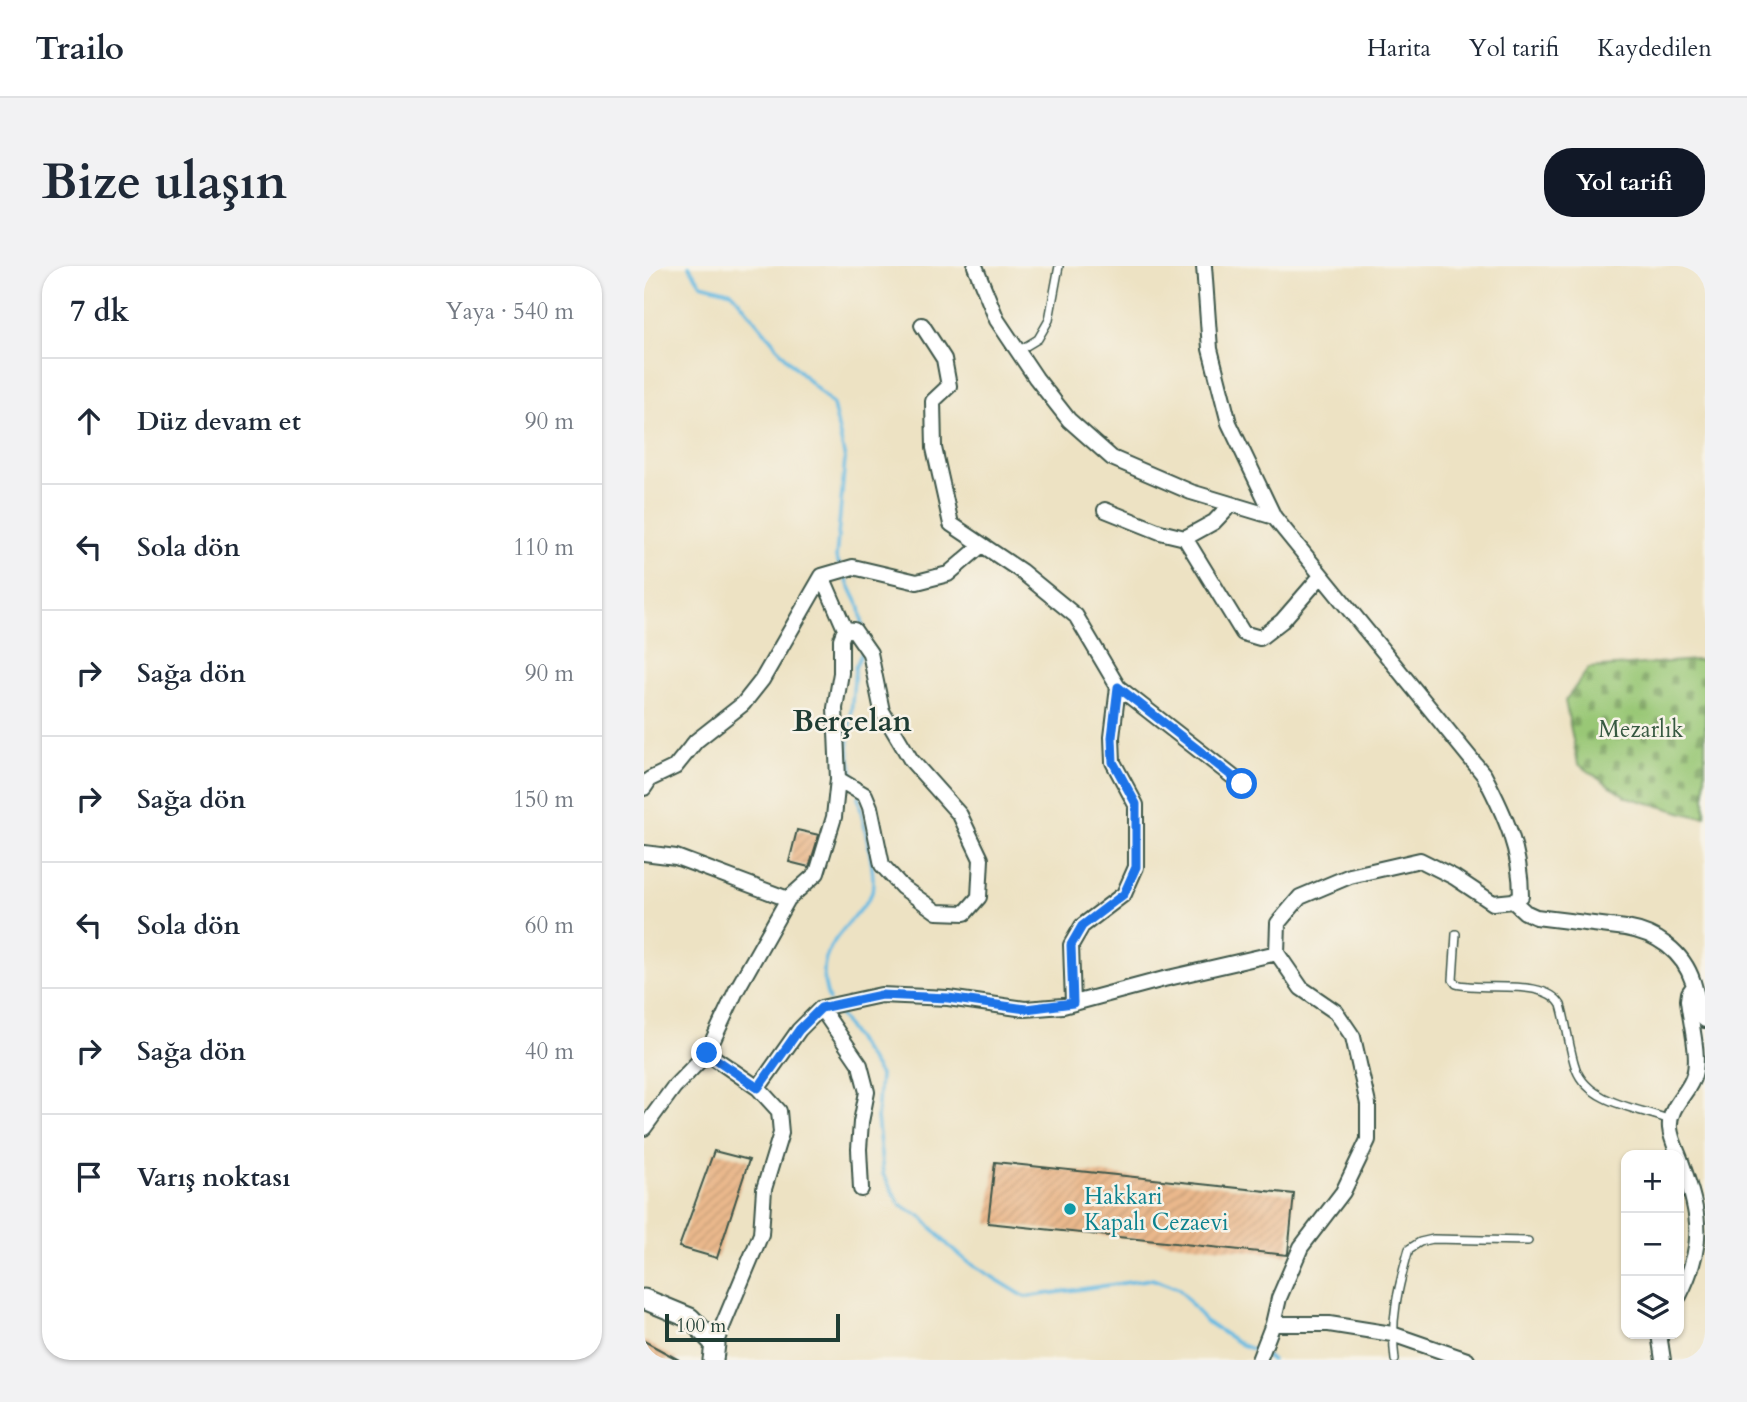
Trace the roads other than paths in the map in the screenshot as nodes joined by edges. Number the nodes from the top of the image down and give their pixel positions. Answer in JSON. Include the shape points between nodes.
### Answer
{"nodes":[{"id":1,"x":975,"y":266,"type":"edge"},
{"id":2,"x":1059,"y":266,"type":"edge"},
{"id":3,"x":1204,"y":266,"type":"edge"},
{"id":4,"x":922,"y":325,"type":"dead end"},
{"id":5,"x":1018,"y":351,"type":"junction"},
{"id":6,"x":1231,"y":504,"type":"junction"},
{"id":7,"x":1105,"y":510,"type":"dead end"},
{"id":8,"x":1274,"y":517,"type":"junction"},
{"id":9,"x":1185,"y":538,"type":"junction"},
{"id":10,"x":982,"y":545,"type":"junction"},
{"id":11,"x":822,"y":576,"type":"junction"},
{"id":12,"x":1321,"y":576,"type":"junction"},
{"id":13,"x":845,"y":629,"type":"junction"},
{"id":14,"x":1118,"y":687,"type":"junction"},
{"id":15,"x":838,"y":779,"type":"junction"},
{"id":16,"x":1242,"y":784,"type":"dead end"},
{"id":17,"x":644,"y":788,"type":"edge"},
{"id":18,"x":644,"y":853,"type":"edge"},
{"id":19,"x":788,"y":899,"type":"junction"},
{"id":20,"x":1513,"y":901,"type":"junction"},
{"id":21,"x":1456,"y":934,"type":"dead end"},
{"id":22,"x":1277,"y":953,"type":"junction"},
{"id":23,"x":1694,"y":986,"type":"junction"},
{"id":24,"x":1073,"y":1003,"type":"junction"},
{"id":25,"x":821,"y":1008,"type":"junction"},
{"id":26,"x":1705,"y":1020,"type":"edge"},
{"id":27,"x":707,"y":1053,"type":"junction"},
{"id":28,"x":758,"y":1088,"type":"junction"},
{"id":29,"x":1670,"y":1120,"type":"junction"},
{"id":30,"x":644,"y":1128,"type":"edge"},
{"id":31,"x":861,"y":1189,"type":"dead end"},
{"id":32,"x":1528,"y":1241,"type":"dead end"},
{"id":33,"x":1684,"y":1288,"type":"edge"},
{"id":34,"x":644,"y":1299,"type":"edge"},
{"id":35,"x":1273,"y":1325,"type":"junction"},
{"id":36,"x":1392,"y":1334,"type":"junction"},
{"id":37,"x":1660,"y":1339,"type":"edge"},
{"id":38,"x":714,"y":1352,"type":"edge"},
{"id":39,"x":1259,"y":1360,"type":"edge"},
{"id":40,"x":1395,"y":1360,"type":"edge"},
{"id":41,"x":1467,"y":1360,"type":"edge"},
{"id":42,"x":1663,"y":1360,"type":"edge"}],
"edges":[{"from":1,"to":5,"type":"street","via":[[997,320]]},
{"from":2,"to":5,"type":"lane","via":[[1049,320],[1038,339]]},
{"from":3,"to":8,"type":"street","via":[[1210,349],[1229,423]]},
{"from":4,"to":10,"type":"street","via":[[944,359],[949,386],[933,401],[933,413],[934,448],[951,524]]},
{"from":5,"to":6,"type":"street","via":[[1069,420],[1112,458]]},
{"from":6,"to":8,"type":"street"},
{"from":6,"to":9,"type":"street","via":[[1214,522]]},
{"from":7,"to":9,"type":"street"},
{"from":8,"to":12,"type":"street"},
{"from":9,"to":12,"type":"street","via":[[1243,633],[1260,638],[1282,621]]},
{"from":10,"to":11,"type":"street","via":[[948,574],[917,582],[853,567]]},
{"from":10,"to":14,"type":"street","via":[[1076,616]]},
{"from":11,"to":13,"type":"street"},
{"from":11,"to":17,"type":"street","via":[[762,680],[743,704],[696,741],[675,767],[650,779]]},
{"from":12,"to":20,"type":"street","via":[[1484,775],[1507,818],[1521,872],[1521,896]]},
{"from":13,"to":15,"type":"street","via":[[835,708]]},
{"from":13,"to":15,"type":"street","via":[[854,630],[870,653],[882,711],[911,761],[960,815],[981,859],[979,897],[965,913],[937,912],[902,887],[883,865],[865,795]]},
{"from":14,"to":16,"type":"street"},
{"from":14,"to":24,"type":"street","via":[[1113,762],[1136,804],[1136,867],[1124,894],[1082,926],[1071,945]]},
{"from":15,"to":19,"type":"street","via":[[834,817],[817,873]]},
{"from":18,"to":19,"type":"street","via":[[676,857]]},
{"from":19,"to":27,"type":"street"},
{"from":20,"to":22,"type":"street","via":[[1493,903],[1420,860],[1350,876],[1300,897],[1278,923]]},
{"from":20,"to":23,"type":"street","via":[[1536,917],[1649,934],[1675,952]]},
{"from":21,"to":29,"type":"lane","via":[[1456,984],[1556,996],[1576,1069],[1586,1084],[1608,1099]]},
{"from":22,"to":24,"type":"street"},
{"from":22,"to":35,"type":"street","via":[[1301,988],[1336,1012],[1353,1037],[1368,1104],[1368,1140],[1343,1192],[1301,1247]]},
{"from":23,"to":26,"type":"street"},
{"from":23,"to":29,"type":"street","via":[[1688,1000],[1695,1070]]},
{"from":24,"to":25,"type":"street","via":[[1026,1009],[881,995]]},
{"from":25,"to":28,"type":"street","via":[[799,1030]]},
{"from":25,"to":31,"type":"street","via":[[860,1065],[867,1092],[860,1136]]},
{"from":27,"to":28,"type":"street"},
{"from":27,"to":30,"type":"street"},
{"from":28,"to":38,"type":"street","via":[[779,1111],[781,1133],[764,1189],[761,1234]]},
{"from":29,"to":33,"type":"street","via":[[1700,1234],[1698,1259]]},
{"from":32,"to":36,"type":"lane","via":[[1433,1239],[1409,1249]]},
{"from":34,"to":38,"type":"main road","via":[[690,1318]]},
{"from":35,"to":36,"type":"street","via":[[1329,1325]]},
{"from":35,"to":39,"type":"street"},
{"from":36,"to":40,"type":"lane"},
{"from":36,"to":41,"type":"street"},
{"from":37,"to":42,"type":"street"}]}
